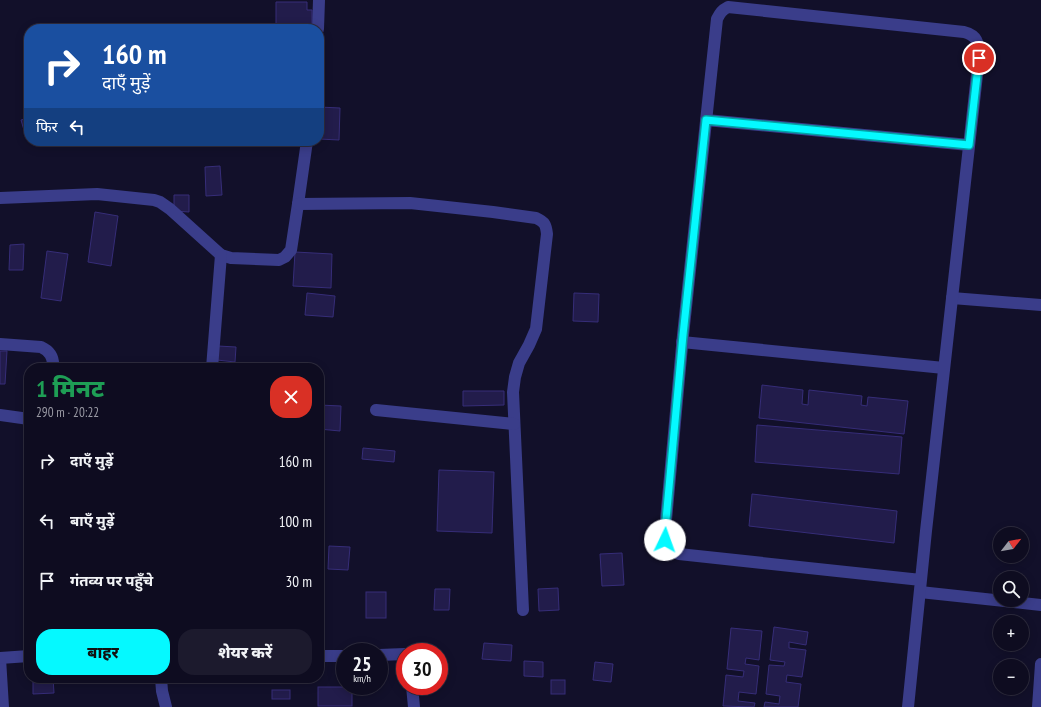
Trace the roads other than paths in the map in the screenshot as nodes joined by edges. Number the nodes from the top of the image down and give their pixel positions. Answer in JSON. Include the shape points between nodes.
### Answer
{"nodes":[{"id":1,"x":319,"y":0,"type":"edge"},
{"id":2,"x":318,"y":24,"type":"edge"},
{"id":3,"x":706,"y":120,"type":"junction"},
{"id":4,"x":969,"y":145,"type":"junction"},
{"id":5,"x":306,"y":146,"type":"edge"},
{"id":6,"x":0,"y":198,"type":"edge"},
{"id":7,"x":298,"y":204,"type":"junction"},
{"id":8,"x":221,"y":255,"type":"junction"},
{"id":9,"x":952,"y":298,"type":"junction"},
{"id":10,"x":1041,"y":305,"type":"edge"},
{"id":11,"x":682,"y":342,"type":"junction"},
{"id":12,"x":0,"y":344,"type":"edge"},
{"id":13,"x":54,"y":363,"type":"edge"},
{"id":14,"x":212,"y":363,"type":"edge"},
{"id":15,"x":944,"y":368,"type":"junction"},
{"id":16,"x":376,"y":410,"type":"dead end"},
{"id":17,"x":0,"y":415,"type":"edge"},
{"id":18,"x":24,"y":418,"type":"edge"},
{"id":19,"x":514,"y":424,"type":"junction"},
{"id":20,"x":920,"y":586,"type":"junction"},
{"id":21,"x":1041,"y":605,"type":"edge"},
{"id":22,"x":523,"y":610,"type":"dead end"},
{"id":23,"x":24,"y":656,"type":"edge"},
{"id":24,"x":324,"y":656,"type":"edge"},
{"id":25,"x":336,"y":656,"type":"edge"},
{"id":26,"x":0,"y":658,"type":"edge"},
{"id":27,"x":1041,"y":664,"type":"edge"},
{"id":28,"x":161,"y":683,"type":"edge"},
{"id":29,"x":413,"y":695,"type":"edge"},
{"id":30,"x":3,"y":707,"type":"edge"},
{"id":31,"x":166,"y":707,"type":"edge"},
{"id":32,"x":414,"y":707,"type":"edge"},
{"id":33,"x":908,"y":707,"type":"edge"},
{"id":34,"x":1038,"y":707,"type":"edge"}],
"edges":[{"from":1,"to":2,"type":"street"},
{"from":3,"to":4,"type":"street"},
{"from":3,"to":4,"type":"street","via":[[717,18],[724,10],[733,8],[970,34],[978,44],[979,58]]},
{"from":3,"to":11,"type":"street"},
{"from":4,"to":9,"type":"street"},
{"from":5,"to":7,"type":"street"},
{"from":6,"to":8,"type":"street","via":[[97,194],[154,200],[170,209]]},
{"from":7,"to":8,"type":"street","via":[[291,250],[285,257],[279,260],[231,258]]},
{"from":7,"to":19,"type":"street","via":[[410,203],[493,212],[542,221],[547,234],[536,329],[515,377]]},
{"from":8,"to":14,"type":"street"},
{"from":9,"to":10,"type":"street"},
{"from":9,"to":15,"type":"street"},
{"from":11,"to":15,"type":"street"},
{"from":11,"to":20,"type":"street","via":[[665,540],[672,552]]},
{"from":12,"to":13,"type":"street","via":[[41,347],[49,353]]},
{"from":15,"to":20,"type":"street"},
{"from":16,"to":19,"type":"street"},
{"from":17,"to":18,"type":"street"},
{"from":19,"to":22,"type":"street"},
{"from":20,"to":21,"type":"street"},
{"from":20,"to":33,"type":"street"},
{"from":23,"to":26,"type":"street"},
{"from":24,"to":25,"type":"street"},
{"from":26,"to":30,"type":"street"},
{"from":27,"to":34,"type":"street"},
{"from":28,"to":31,"type":"street"},
{"from":29,"to":32,"type":"street"}]}
